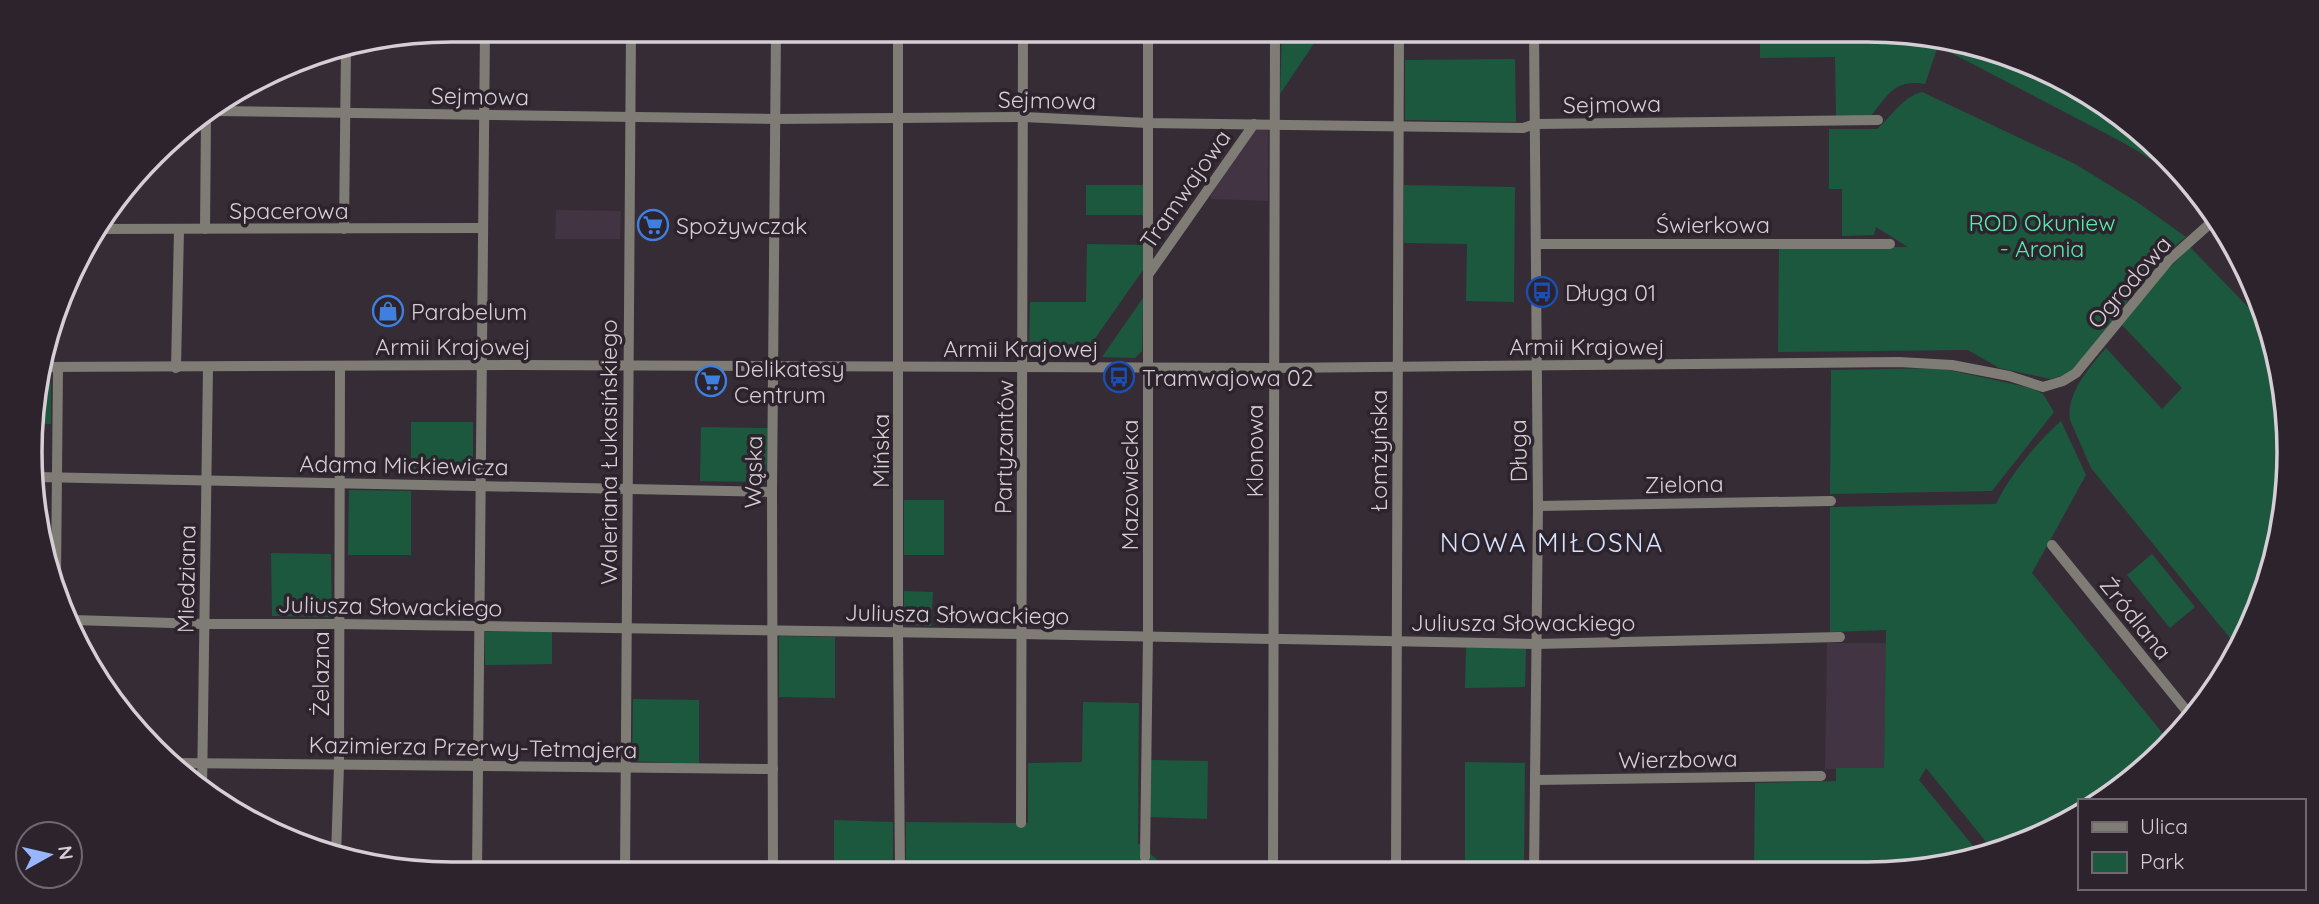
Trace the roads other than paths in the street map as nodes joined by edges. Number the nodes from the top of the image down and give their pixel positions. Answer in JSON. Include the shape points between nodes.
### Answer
{"nodes":[{"id":1,"x":485,"y":42,"type":"edge"},
{"id":2,"x":631,"y":42,"type":"edge"},
{"id":3,"x":776,"y":42,"type":"edge"},
{"id":4,"x":898,"y":42,"type":"edge"},
{"id":5,"x":1023,"y":42,"type":"edge"},
{"id":6,"x":1148,"y":42,"type":"edge"},
{"id":7,"x":1275,"y":42,"type":"edge"},
{"id":8,"x":1399,"y":42,"type":"edge"},
{"id":9,"x":1534,"y":42,"type":"edge"},
{"id":10,"x":345,"y":56,"type":"edge"},
{"id":11,"x":224,"y":111,"type":"edge"},
{"id":12,"x":345,"y":114,"type":"junction"},
{"id":13,"x":484,"y":116,"type":"junction"},
{"id":14,"x":630,"y":117,"type":"junction"},
{"id":15,"x":1024,"y":117,"type":"junction"},
{"id":16,"x":776,"y":120,"type":"junction"},
{"id":17,"x":897,"y":120,"type":"junction"},
{"id":18,"x":1878,"y":120,"type":"dead end"},
{"id":19,"x":1147,"y":123,"type":"junction"},
{"id":20,"x":206,"y":124,"type":"edge"},
{"id":21,"x":1254,"y":124,"type":"junction"},
{"id":22,"x":1273,"y":124,"type":"junction"},
{"id":23,"x":1535,"y":124,"type":"junction"},
{"id":24,"x":1399,"y":125,"type":"junction"},
{"id":25,"x":2209,"y":225,"type":"edge"},
{"id":26,"x":481,"y":228,"type":"junction"},
{"id":27,"x":108,"y":229,"type":"edge"},
{"id":28,"x":205,"y":229,"type":"junction"},
{"id":29,"x":344,"y":229,"type":"junction"},
{"id":30,"x":179,"y":230,"type":"junction"},
{"id":31,"x":1536,"y":244,"type":"junction"},
{"id":32,"x":1890,"y":244,"type":"dead end"},
{"id":33,"x":1148,"y":275,"type":"junction"},
{"id":34,"x":481,"y":365,"type":"junction"},
{"id":35,"x":627,"y":365,"type":"junction"},
{"id":36,"x":340,"y":366,"type":"junction"},
{"id":37,"x":774,"y":366,"type":"junction"},
{"id":38,"x":1536,"y":366,"type":"junction"},
{"id":39,"x":208,"y":367,"type":"junction"},
{"id":40,"x":899,"y":367,"type":"junction"},
{"id":41,"x":1024,"y":367,"type":"junction"},
{"id":42,"x":1397,"y":367,"type":"junction"},
{"id":43,"x":51,"y":368,"type":"edge"},
{"id":44,"x":58,"y":368,"type":"junction"},
{"id":45,"x":176,"y":368,"type":"junction"},
{"id":46,"x":1148,"y":368,"type":"junction"},
{"id":47,"x":1273,"y":368,"type":"junction"},
{"id":48,"x":2076,"y":373,"type":"joint"},
{"id":49,"x":43,"y":477,"type":"edge"},
{"id":50,"x":56,"y":477,"type":"junction"},
{"id":51,"x":207,"y":481,"type":"junction"},
{"id":52,"x":339,"y":484,"type":"junction"},
{"id":53,"x":481,"y":486,"type":"junction"},
{"id":54,"x":628,"y":488,"type":"junction"},
{"id":55,"x":772,"y":492,"type":"junction"},
{"id":56,"x":1831,"y":501,"type":"dead end"},
{"id":57,"x":1538,"y":506,"type":"junction"},
{"id":58,"x":2052,"y":545,"type":"dead end"},
{"id":59,"x":56,"y":558,"type":"edge"},
{"id":60,"x":78,"y":620,"type":"edge"},
{"id":61,"x":205,"y":624,"type":"junction"},
{"id":62,"x":339,"y":624,"type":"junction"},
{"id":63,"x":479,"y":625,"type":"junction"},
{"id":64,"x":627,"y":629,"type":"junction"},
{"id":65,"x":771,"y":632,"type":"junction"},
{"id":66,"x":898,"y":633,"type":"junction"},
{"id":67,"x":1021,"y":634,"type":"junction"},
{"id":68,"x":1148,"y":636,"type":"junction"},
{"id":69,"x":1840,"y":637,"type":"dead end"},
{"id":70,"x":1274,"y":638,"type":"junction"},
{"id":71,"x":1397,"y":641,"type":"junction"},
{"id":72,"x":1535,"y":644,"type":"junction"},
{"id":73,"x":2186,"y":710,"type":"edge"},
{"id":74,"x":186,"y":763,"type":"edge"},
{"id":75,"x":202,"y":763,"type":"junction"},
{"id":76,"x":339,"y":765,"type":"junction"},
{"id":77,"x":479,"y":766,"type":"junction"},
{"id":78,"x":626,"y":768,"type":"junction"},
{"id":79,"x":773,"y":769,"type":"junction"},
{"id":80,"x":1821,"y":776,"type":"dead end"},
{"id":81,"x":202,"y":777,"type":"edge"},
{"id":82,"x":1535,"y":780,"type":"junction"},
{"id":83,"x":1021,"y":822,"type":"dead end"},
{"id":84,"x":336,"y":845,"type":"edge"},
{"id":85,"x":1144,"y":857,"type":"dead end"},
{"id":86,"x":477,"y":862,"type":"edge"},
{"id":87,"x":625,"y":862,"type":"edge"},
{"id":88,"x":773,"y":862,"type":"edge"},
{"id":89,"x":901,"y":862,"type":"edge"},
{"id":90,"x":1273,"y":862,"type":"edge"},
{"id":91,"x":1396,"y":862,"type":"edge"},
{"id":92,"x":1534,"y":862,"type":"edge"}],
"edges":[{"from":1,"to":13,"type":"street"},
{"from":2,"to":14,"type":"street","name":"Waleriana Łukasińskiego"},
{"from":3,"to":16,"type":"street","name":"Wąska"},
{"from":4,"to":17,"type":"street","name":"Mińska"},
{"from":5,"to":15,"type":"street","name":"Partyzantów"},
{"from":6,"to":19,"type":"street","name":"Mazowiecka"},
{"from":7,"to":22,"type":"street","name":"Klonowa"},
{"from":8,"to":24,"type":"street","name":"Łomżyńska"},
{"from":9,"to":23,"type":"street","name":"Długa"},
{"from":10,"to":12,"type":"street"},
{"from":11,"to":12,"type":"street","name":"Sejmowa"},
{"from":12,"to":13,"type":"street","name":"Sejmowa"},
{"from":12,"to":29,"type":"street"},
{"from":13,"to":14,"type":"street","name":"Sejmowa"},
{"from":13,"to":26,"type":"street"},
{"from":14,"to":16,"type":"street","name":"Sejmowa"},
{"from":14,"to":35,"type":"street","name":"Waleriana Łukasińskiego"},
{"from":15,"to":17,"type":"street","name":"Sejmowa"},
{"from":15,"to":19,"type":"street","name":"Sejmowa"},
{"from":15,"to":41,"type":"street","name":"Partyzantów"},
{"from":16,"to":17,"type":"street","name":"Sejmowa"},
{"from":16,"to":37,"type":"street","name":"Wąska"},
{"from":17,"to":40,"type":"street","name":"Mińska"},
{"from":18,"to":23,"type":"street","name":"Sejmowa"},
{"from":19,"to":21,"type":"street","name":"Sejmowa"},
{"from":19,"to":33,"type":"street","name":"Mazowiecka"},
{"from":20,"to":28,"type":"street"},
{"from":21,"to":22,"type":"street","name":"Sejmowa"},
{"from":21,"to":33,"type":"street","name":"Tramwajowa"},
{"from":22,"to":24,"type":"street","name":"Sejmowa"},
{"from":22,"to":47,"type":"street","name":"Klonowa"},
{"from":23,"to":24,"type":"street","name":"Sejmowa","via":[[1522,128]]},
{"from":23,"to":31,"type":"street","name":"Długa"},
{"from":24,"to":42,"type":"street","name":"Łomżyńska"},
{"from":25,"to":48,"type":"street","name":"Ogrodowa","via":[[2169,260]]},
{"from":26,"to":29,"type":"street","name":"Spacerowa"},
{"from":26,"to":34,"type":"street"},
{"from":27,"to":30,"type":"street","name":"Spacerowa"},
{"from":28,"to":29,"type":"street","name":"Spacerowa"},
{"from":28,"to":30,"type":"street","name":"Spacerowa"},
{"from":30,"to":45,"type":"street"},
{"from":31,"to":32,"type":"street","name":"Świerkowa"},
{"from":31,"to":38,"type":"street","name":"Długa"},
{"from":33,"to":46,"type":"street","name":"Mazowiecka"},
{"from":34,"to":35,"type":"street","name":"Armii Krajowej"},
{"from":34,"to":36,"type":"street","name":"Armii Krajowej"},
{"from":34,"to":53,"type":"street"},
{"from":35,"to":37,"type":"street","name":"Armii Krajowej"},
{"from":35,"to":54,"type":"street","name":"Waleriana Łukasińskiego"},
{"from":36,"to":39,"type":"street","name":"Armii Krajowej"},
{"from":36,"to":52,"type":"street","name":"Żelazna"},
{"from":37,"to":40,"type":"street","name":"Armii Krajowej"},
{"from":37,"to":55,"type":"street","name":"Wąska"},
{"from":38,"to":42,"type":"street","name":"Armii Krajowej"},
{"from":38,"to":48,"type":"street","name":"Armii Krajowej","via":[[1899,362],[1952,365],[2043,387]]},
{"from":38,"to":57,"type":"street","name":"Długa"},
{"from":39,"to":45,"type":"street","name":"Armii Krajowej"},
{"from":39,"to":51,"type":"street","name":"Miedziana"},
{"from":40,"to":41,"type":"street","name":"Armii Krajowej"},
{"from":40,"to":66,"type":"street","name":"Mińska"},
{"from":41,"to":46,"type":"street","name":"Armii Krajowej"},
{"from":41,"to":67,"type":"street","name":"Partyzantów"},
{"from":42,"to":47,"type":"street","name":"Armii Krajowej"},
{"from":42,"to":71,"type":"street","name":"Łomżyńska"},
{"from":43,"to":44,"type":"street","name":"Armii Krajowej"},
{"from":44,"to":45,"type":"street","name":"Armii Krajowej"},
{"from":44,"to":50,"type":"street"},
{"from":46,"to":47,"type":"street","name":"Armii Krajowej"},
{"from":46,"to":68,"type":"street","name":"Mazowiecka"},
{"from":47,"to":70,"type":"street","name":"Klonowa"},
{"from":49,"to":50,"type":"street","name":"Adama Mickiewicza"},
{"from":50,"to":51,"type":"street","name":"Adama Mickiewicza"},
{"from":50,"to":59,"type":"street"},
{"from":51,"to":52,"type":"street","name":"Adama Mickiewicza"},
{"from":51,"to":61,"type":"street","name":"Miedziana"},
{"from":52,"to":53,"type":"street","name":"Adama Mickiewicza"},
{"from":52,"to":62,"type":"street","name":"Żelazna"},
{"from":53,"to":54,"type":"street","name":"Adama Mickiewicza"},
{"from":53,"to":63,"type":"street"},
{"from":54,"to":55,"type":"street","name":"Adama Mickiewicza"},
{"from":54,"to":64,"type":"street","name":"Waleriana Łukasińskiego"},
{"from":55,"to":65,"type":"street","name":"Wąska"},
{"from":56,"to":57,"type":"street","name":"Zielona"},
{"from":57,"to":72,"type":"street","name":"Długa"},
{"from":58,"to":73,"type":"street","name":"Źródlana"},
{"from":60,"to":61,"type":"street","name":"Juliusza Słowackiego"},
{"from":61,"to":62,"type":"street","name":"Juliusza Słowackiego"},
{"from":61,"to":75,"type":"street","name":"Miedziana"},
{"from":62,"to":63,"type":"street","name":"Juliusza Słowackiego"},
{"from":62,"to":76,"type":"street","name":"Żelazna"},
{"from":63,"to":64,"type":"street","name":"Juliusza Słowackiego"},
{"from":63,"to":77,"type":"street"},
{"from":64,"to":65,"type":"street","name":"Juliusza Słowackiego"},
{"from":64,"to":78,"type":"street","name":"Waleriana Łukasińskiego"},
{"from":65,"to":66,"type":"street","name":"Juliusza Słowackiego"},
{"from":65,"to":79,"type":"street","name":"Wąska"},
{"from":66,"to":67,"type":"street","name":"Juliusza Słowackiego"},
{"from":66,"to":89,"type":"street","name":"Mińska"},
{"from":67,"to":68,"type":"street","name":"Juliusza Słowackiego"},
{"from":67,"to":83,"type":"street","name":"Partyzantów"},
{"from":68,"to":70,"type":"street","name":"Juliusza Słowackiego"},
{"from":68,"to":85,"type":"street","name":"Mazowiecka"},
{"from":69,"to":72,"type":"street","name":"Juliusza Słowackiego"},
{"from":70,"to":71,"type":"street","name":"Juliusza Słowackiego"},
{"from":70,"to":90,"type":"street","name":"Klonowa"},
{"from":71,"to":72,"type":"street","name":"Juliusza Słowackiego"},
{"from":71,"to":91,"type":"street","name":"Łomżyńska"},
{"from":72,"to":82,"type":"street","name":"Długa"},
{"from":74,"to":75,"type":"street","name":"Kazimierza Przerwy-Tetmajera"},
{"from":75,"to":76,"type":"street","name":"Kazimierza Przerwy-Tetmajera"},
{"from":75,"to":81,"type":"street","name":"Miedziana"},
{"from":76,"to":77,"type":"street","name":"Kazimierza Przerwy-Tetmajera"},
{"from":76,"to":84,"type":"street","name":"Żelazna"},
{"from":77,"to":78,"type":"street","name":"Kazimierza Przerwy-Tetmajera"},
{"from":77,"to":86,"type":"street"},
{"from":78,"to":79,"type":"street","name":"Kazimierza Przerwy-Tetmajera"},
{"from":78,"to":87,"type":"street","name":"Waleriana Łukasińskiego"},
{"from":79,"to":88,"type":"street","name":"Wąska"},
{"from":80,"to":82,"type":"street","name":"Wierzbowa"},
{"from":82,"to":92,"type":"street","name":"Długa"}]}
